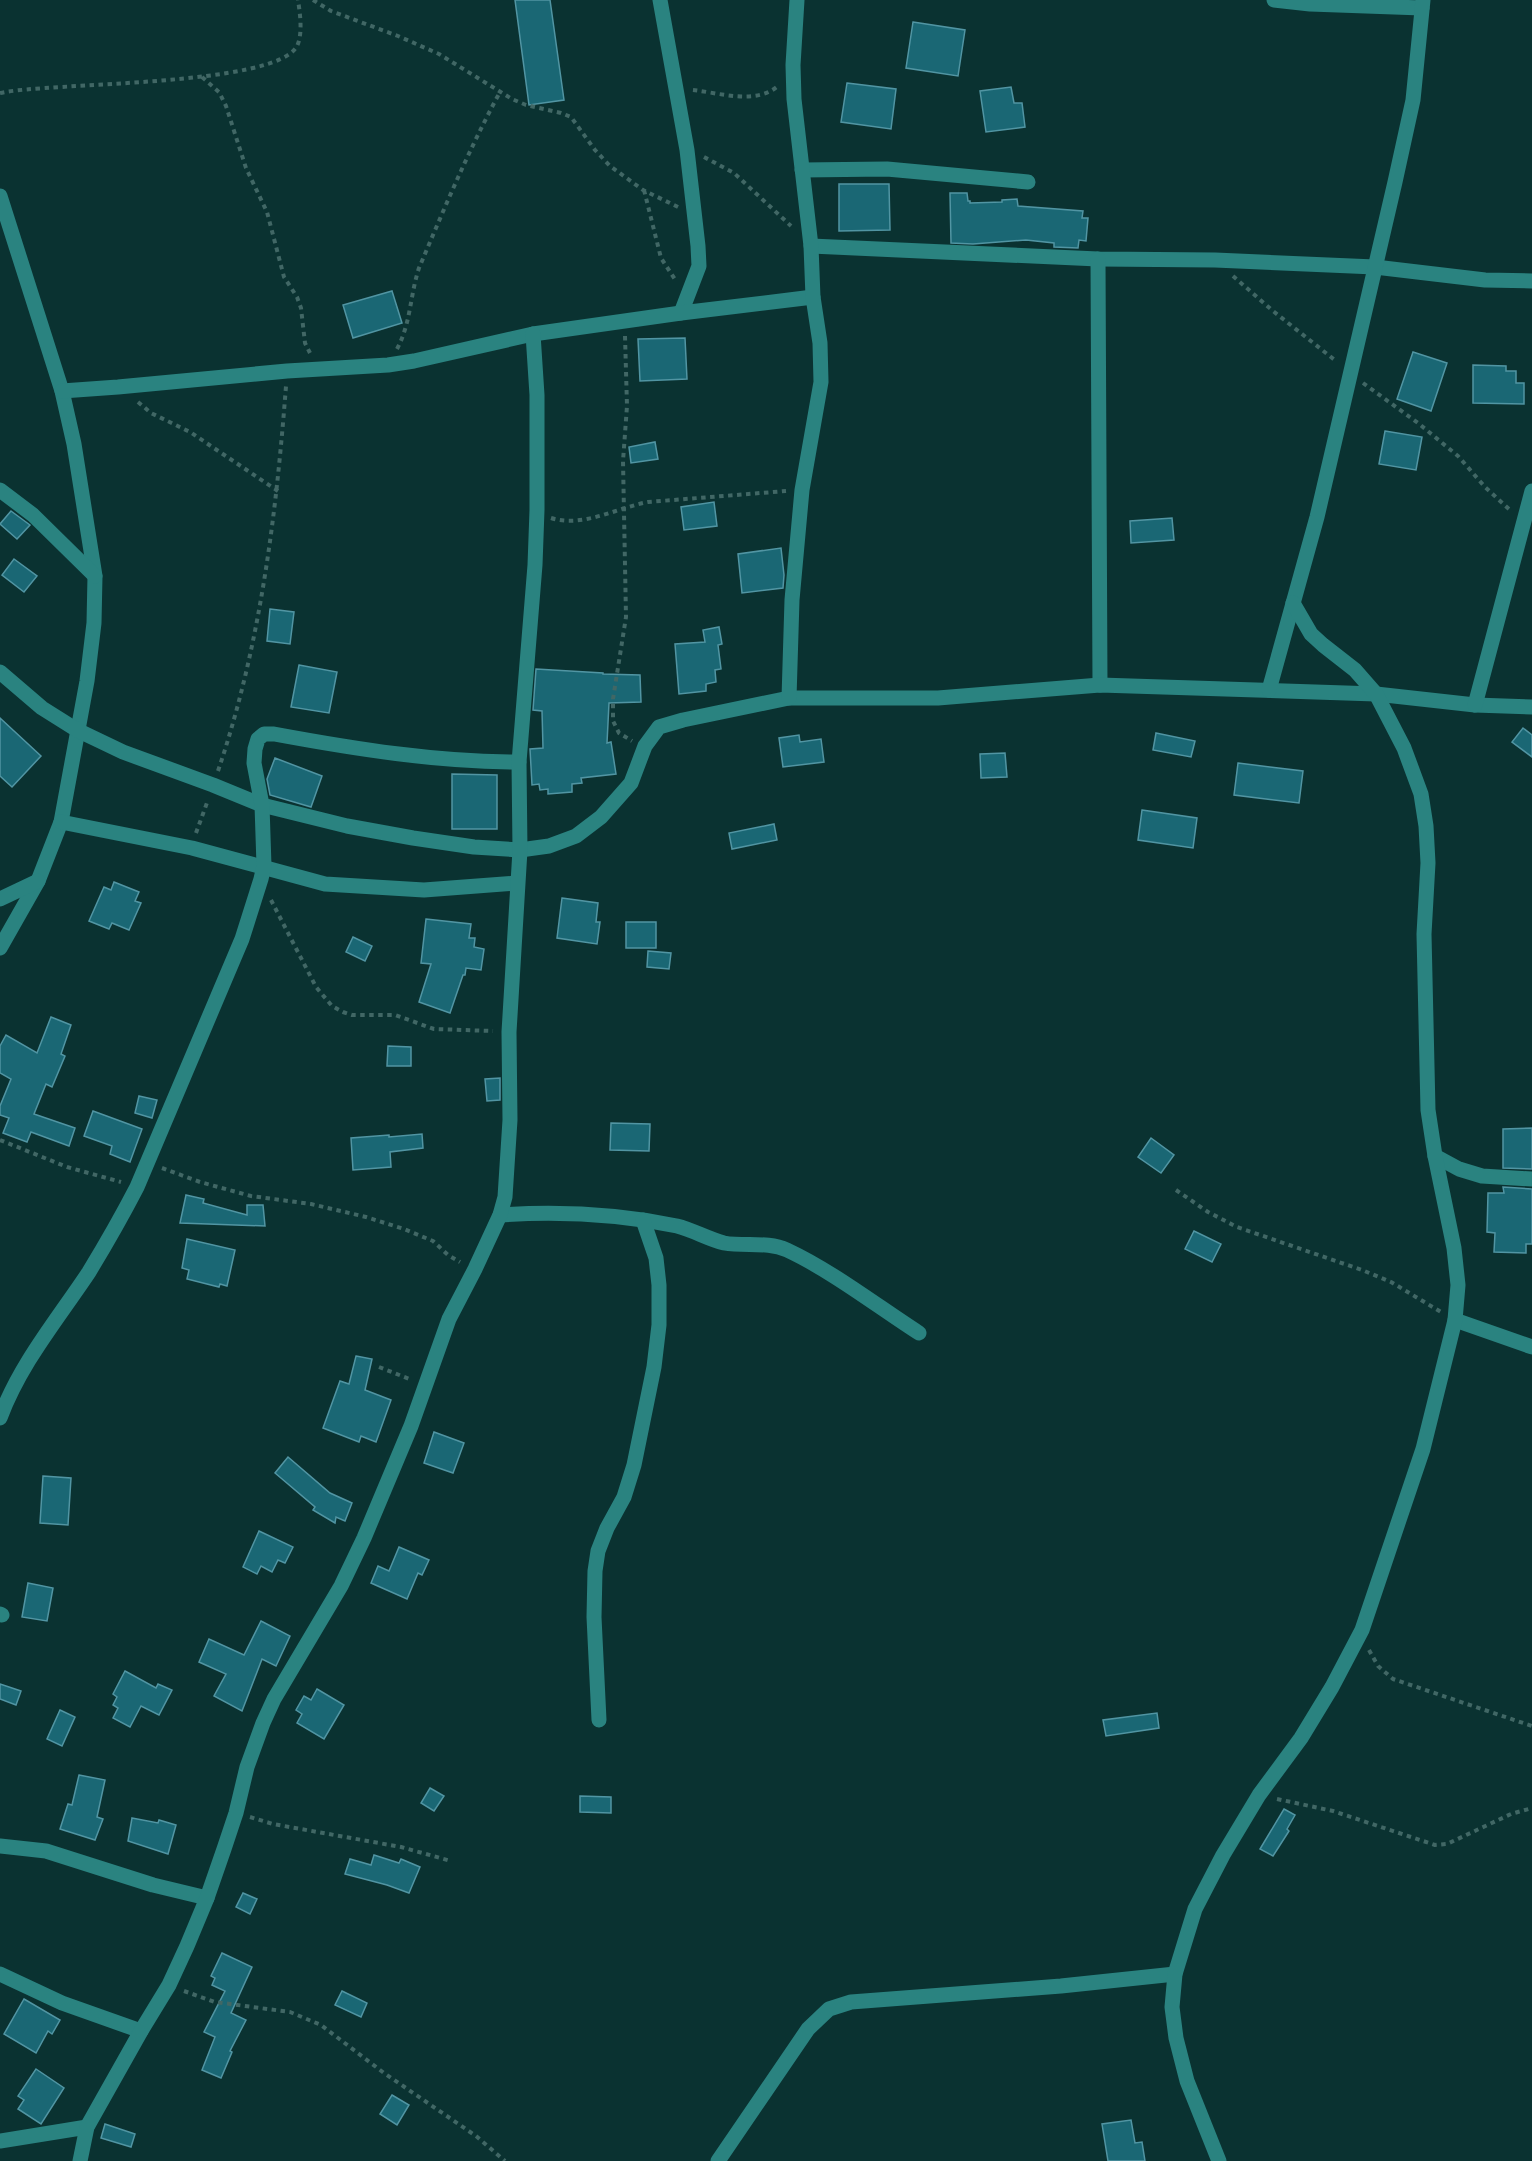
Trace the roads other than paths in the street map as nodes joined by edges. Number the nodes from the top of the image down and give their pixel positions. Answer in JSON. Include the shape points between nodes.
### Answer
{"nodes":[{"id":1,"x":660,"y":0,"type":"edge"},
{"id":2,"x":797,"y":0,"type":"edge"},
{"id":3,"x":1274,"y":0,"type":"edge"},
{"id":4,"x":1423,"y":4,"type":"edge"},
{"id":5,"x":802,"y":170,"type":"junction"},
{"id":6,"x":1028,"y":182,"type":"dead end"},
{"id":7,"x":0,"y":196,"type":"edge"},
{"id":8,"x":811,"y":246,"type":"junction"},
{"id":9,"x":1098,"y":259,"type":"junction"},
{"id":10,"x":1375,"y":267,"type":"junction"},
{"id":11,"x":1532,"y":281,"type":"edge"},
{"id":12,"x":813,"y":297,"type":"junction"},
{"id":13,"x":681,"y":313,"type":"junction"},
{"id":14,"x":533,"y":334,"type":"junction"},
{"id":15,"x":62,"y":391,"type":"junction"},
{"id":16,"x":0,"y":490,"type":"edge"},
{"id":17,"x":1532,"y":491,"type":"edge"},
{"id":18,"x":95,"y":576,"type":"junction"},
{"id":19,"x":1293,"y":603,"type":"junction"},
{"id":20,"x":0,"y":672,"type":"edge"},
{"id":21,"x":1100,"y":685,"type":"junction"},
{"id":22,"x":1269,"y":690,"type":"junction"},
{"id":23,"x":1376,"y":694,"type":"junction"},
{"id":24,"x":789,"y":698,"type":"junction"},
{"id":25,"x":1475,"y":705,"type":"junction"},
{"id":26,"x":1532,"y":707,"type":"edge"},
{"id":27,"x":77,"y":730,"type":"junction"},
{"id":28,"x":519,"y":762,"type":"junction"},
{"id":29,"x":262,"y":805,"type":"junction"},
{"id":30,"x":61,"y":822,"type":"junction"},
{"id":31,"x":520,"y":850,"type":"junction"},
{"id":32,"x":262,"y":873,"type":"junction"},
{"id":33,"x":38,"y":880,"type":"junction"},
{"id":34,"x":517,"y":883,"type":"junction"},
{"id":35,"x":0,"y":898,"type":"edge"},
{"id":36,"x":2,"y":941,"type":"edge"},
{"id":37,"x":1435,"y":1156,"type":"junction"},
{"id":38,"x":1532,"y":1179,"type":"edge"},
{"id":39,"x":500,"y":1215,"type":"junction"},
{"id":40,"x":643,"y":1220,"type":"junction"},
{"id":41,"x":1455,"y":1320,"type":"junction"},
{"id":42,"x":919,"y":1333,"type":"dead end"},
{"id":43,"x":1532,"y":1347,"type":"edge"},
{"id":44,"x":0,"y":1418,"type":"edge"},
{"id":45,"x":599,"y":1720,"type":"dead end"},
{"id":46,"x":0,"y":1846,"type":"edge"},
{"id":47,"x":207,"y":1898,"type":"junction"},
{"id":48,"x":0,"y":1974,"type":"edge"},
{"id":49,"x":1175,"y":1974,"type":"junction"},
{"id":50,"x":141,"y":2031,"type":"junction"},
{"id":51,"x":87,"y":2127,"type":"junction"},
{"id":52,"x":0,"y":2141,"type":"edge"},
{"id":53,"x":80,"y":2161,"type":"edge"},
{"id":54,"x":718,"y":2161,"type":"edge"},
{"id":55,"x":1219,"y":2161,"type":"edge"}],
"edges":[{"from":1,"to":13,"type":"street","via":[[687,150],[699,266]]},
{"from":2,"to":5,"type":"street","via":[[793,65]]},
{"from":3,"to":4,"type":"street","via":[[1310,4]]},
{"from":4,"to":10,"type":"street","via":[[1413,100]]},
{"from":5,"to":6,"type":"street","via":[[887,169]]},
{"from":5,"to":8,"type":"street"},
{"from":7,"to":15,"type":"street"},
{"from":8,"to":9,"type":"street"},
{"from":8,"to":12,"type":"street"},
{"from":9,"to":10,"type":"street"},
{"from":9,"to":21,"type":"street"},
{"from":10,"to":11,"type":"street","via":[[1485,280]]},
{"from":10,"to":19,"type":"street"},
{"from":12,"to":13,"type":"street"},
{"from":12,"to":24,"type":"street","via":[[821,382],[802,490],[792,600]]},
{"from":13,"to":14,"type":"street"},
{"from":14,"to":15,"type":"street","via":[[414,361]]},
{"from":14,"to":28,"type":"street","via":[[537,510]]},
{"from":15,"to":18,"type":"street"},
{"from":16,"to":18,"type":"street","via":[[33,515]]},
{"from":17,"to":25,"type":"street"},
{"from":18,"to":27,"type":"street","via":[[94,623]]},
{"from":19,"to":22,"type":"street"},
{"from":19,"to":23,"type":"street","via":[[1311,634],[1355,670]]},
{"from":20,"to":27,"type":"street","via":[[42,708]]},
{"from":21,"to":22,"type":"street"},
{"from":21,"to":24,"type":"street","via":[[938,698]]},
{"from":22,"to":23,"type":"street"},
{"from":23,"to":25,"type":"street"},
{"from":23,"to":37,"type":"street","via":[[1404,748],[1421,795],[1426,826],[1425,1001],[1428,1110]]},
{"from":24,"to":31,"type":"street","via":[[659,727],[645,746],[631,783],[601,817],[576,836],[549,846]]},
{"from":25,"to":26,"type":"street"},
{"from":27,"to":29,"type":"street","via":[[123,752]]},
{"from":27,"to":30,"type":"street"},
{"from":28,"to":29,"type":"street","via":[[459,760],[264,735],[258,739],[254,763]]},
{"from":28,"to":31,"type":"street"},
{"from":29,"to":31,"type":"street","via":[[413,838]]},
{"from":29,"to":32,"type":"street"},
{"from":30,"to":32,"type":"street","via":[[192,848]]},
{"from":30,"to":33,"type":"street"},
{"from":31,"to":34,"type":"street"},
{"from":32,"to":34,"type":"street","via":[[378,889]]},
{"from":32,"to":44,"type":"street","via":[[242,939],[137,1187],[88,1273],[20,1372]]},
{"from":33,"to":35,"type":"street"},
{"from":33,"to":36,"type":"street"},
{"from":34,"to":39,"type":"street","via":[[509,1032],[508,1154]]},
{"from":37,"to":38,"type":"street","via":[[1482,1176]]},
{"from":37,"to":41,"type":"street","via":[[1454,1248],[1458,1285]]},
{"from":39,"to":40,"type":"street","via":[[586,1213]]},
{"from":39,"to":47,"type":"street","via":[[449,1319],[428,1382],[350,1567],[263,1723]]},
{"from":40,"to":42,"type":"street","via":[[679,1227],[727,1244],[760,1244],[786,1250]]},
{"from":40,"to":45,"type":"street","via":[[656,1258],[659,1325],[634,1465],[624,1497],[598,1551],[595,1570]]},
{"from":41,"to":43,"type":"street"},
{"from":41,"to":49,"type":"street","via":[[1423,1449],[1362,1630],[1301,1738],[1258,1795],[1223,1855],[1195,1909]]},
{"from":46,"to":47,"type":"street","via":[[46,1851]]},
{"from":47,"to":50,"type":"street","via":[[169,1985]]},
{"from":48,"to":50,"type":"street","via":[[62,2004]]},
{"from":49,"to":54,"type":"street","via":[[851,2002],[829,2009],[808,2029]]},
{"from":49,"to":55,"type":"street","via":[[1172,2007],[1186,2081]]},
{"from":50,"to":51,"type":"street"},
{"from":51,"to":52,"type":"street"},
{"from":51,"to":53,"type":"street"}]}
